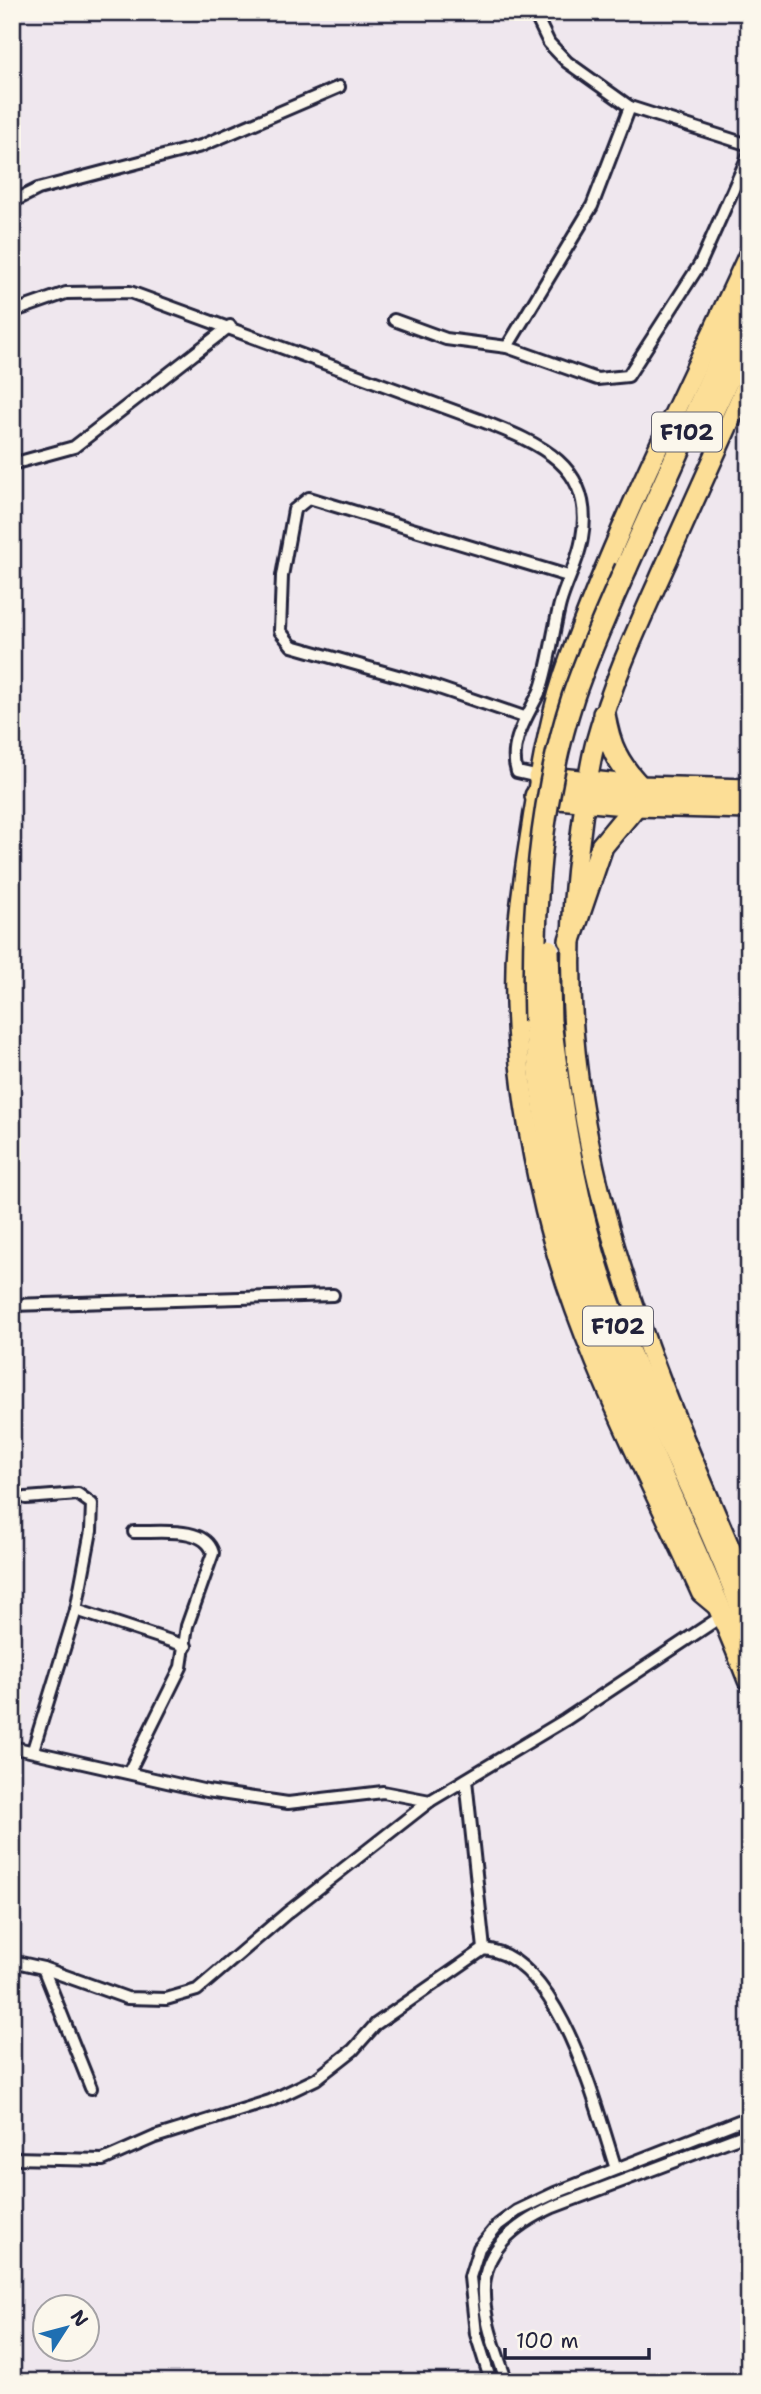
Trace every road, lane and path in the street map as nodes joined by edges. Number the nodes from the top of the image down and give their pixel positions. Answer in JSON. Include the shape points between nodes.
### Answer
{"nodes":[{"id":1,"x":534,"y":12,"type":"edge"},
{"id":2,"x":339,"y":87,"type":"dead end"},
{"id":3,"x":630,"y":107,"type":"junction"},
{"id":4,"x":749,"y":145,"type":"edge"},
{"id":5,"x":749,"y":154,"type":"edge"},
{"id":6,"x":12,"y":202,"type":"edge"},
{"id":7,"x":749,"y":253,"type":"edge"},
{"id":8,"x":749,"y":295,"type":"edge"},
{"id":9,"x":12,"y":312,"type":"edge"},
{"id":10,"x":394,"y":320,"type":"dead end"},
{"id":11,"x":230,"y":326,"type":"junction"},
{"id":12,"x":749,"y":334,"type":"edge"},
{"id":13,"x":507,"y":347,"type":"junction"},
{"id":14,"x":749,"y":379,"type":"edge"},
{"id":15,"x":12,"y":464,"type":"edge"},
{"id":16,"x":632,"y":571,"type":"junction"},
{"id":17,"x":568,"y":576,"type":"junction"},
{"id":18,"x":604,"y":714,"type":"junction"},
{"id":19,"x":524,"y":717,"type":"junction"},
{"id":20,"x":538,"y":787,"type":"junction"},
{"id":21,"x":749,"y":790,"type":"edge"},
{"id":22,"x":587,"y":792,"type":"junction"},
{"id":23,"x":638,"y":796,"type":"junction"},
{"id":24,"x":749,"y":808,"type":"edge"},
{"id":25,"x":570,"y":940,"type":"junction"},
{"id":26,"x":542,"y":1021,"type":"junction"},
{"id":27,"x":333,"y":1296,"type":"dead end"},
{"id":28,"x":12,"y":1305,"type":"edge"},
{"id":29,"x":26,"y":1498,"type":"dead end"},
{"id":30,"x":134,"y":1532,"type":"dead end"},
{"id":31,"x":76,"y":1610,"type":"junction"},
{"id":32,"x":722,"y":1610,"type":"junction"},
{"id":33,"x":746,"y":1621,"type":"edge"},
{"id":34,"x":186,"y":1646,"type":"junction"},
{"id":35,"x":749,"y":1680,"type":"edge"},
{"id":36,"x":12,"y":1747,"type":"edge"},
{"id":37,"x":33,"y":1750,"type":"junction"},
{"id":38,"x":129,"y":1772,"type":"junction"},
{"id":39,"x":466,"y":1780,"type":"junction"},
{"id":40,"x":430,"y":1801,"type":"junction"},
{"id":41,"x":484,"y":1950,"type":"junction"},
{"id":42,"x":12,"y":1961,"type":"edge"},
{"id":43,"x":43,"y":1968,"type":"junction"},
{"id":44,"x":91,"y":2088,"type":"dead end"},
{"id":45,"x":749,"y":2118,"type":"edge"},
{"id":46,"x":749,"y":2133,"type":"edge"},
{"id":47,"x":12,"y":2158,"type":"edge"},
{"id":48,"x":616,"y":2169,"type":"junction"},
{"id":49,"x":491,"y":2382,"type":"edge"},
{"id":50,"x":507,"y":2382,"type":"edge"}],
"edges":[{"from":1,"to":3,"type":"street","via":[[549,43],[567,62]]},
{"from":2,"to":6,"type":"street","via":[[201,146],[38,189]]},
{"from":3,"to":4,"type":"street"},
{"from":3,"to":13,"type":"street","via":[[592,206]]},
{"from":5,"to":13,"type":"street","via":[[700,264],[628,376],[597,379]]},
{"from":7,"to":20,"type":"main road","via":[[575,645],[556,702]]},
{"from":8,"to":16,"type":"highway","number":"F102"},
{"from":9,"to":11,"type":"street","via":[[66,293],[130,292]]},
{"from":10,"to":13,"type":"street","via":[[446,339]]},
{"from":11,"to":15,"type":"street","via":[[74,447]]},
{"from":11,"to":17,"type":"street","via":[[533,441],[557,456],[579,490],[584,511],[582,540]]},
{"from":12,"to":16,"type":"highway","number":"F102"},
{"from":14,"to":18,"type":"main road","via":[[627,651]]},
{"from":16,"to":26,"type":"highway","number":"F102","bridge":true,"via":[[586,701],[558,828]]},
{"from":17,"to":19,"type":"street","via":[[541,690]]},
{"from":17,"to":19,"type":"street","via":[[309,498],[294,510],[282,576],[280,631],[292,646]]},
{"from":18,"to":22,"type":"main road"},
{"from":18,"to":23,"type":"highway","via":[[614,756]]},
{"from":19,"to":20,"type":"street","via":[[513,761],[517,772]]},
{"from":20,"to":22,"type":"highway"},
{"from":20,"to":32,"type":"main road","via":[[517,936],[516,1021],[528,1130],[545,1214],[611,1396],[701,1593]]},
{"from":21,"to":23,"type":"highway"},
{"from":22,"to":23,"type":"highway"},
{"from":22,"to":25,"type":"main road"},
{"from":23,"to":24,"type":"highway"},
{"from":23,"to":25,"type":"highway","via":[[602,846]]},
{"from":25,"to":33,"type":"main road","via":[[578,1089],[598,1193],[634,1312],[748,1589]]},
{"from":26,"to":32,"type":"highway","number":"F102","via":[[548,1142],[578,1261],[601,1329]]},
{"from":26,"to":33,"type":"highway","number":"F102","via":[[565,1136],[613,1311]]},
{"from":27,"to":28,"type":"street"},
{"from":29,"to":31,"type":"street","via":[[78,1494],[92,1504]]},
{"from":30,"to":34,"type":"street","via":[[202,1536],[210,1543],[213,1552],[187,1626]]},
{"from":31,"to":34,"type":"street"},
{"from":31,"to":37,"type":"street"},
{"from":32,"to":35,"type":"highway","number":"F102"},
{"from":32,"to":39,"type":"street","via":[[705,1628]]},
{"from":34,"to":38,"type":"street","via":[[181,1667]]},
{"from":36,"to":37,"type":"street"},
{"from":37,"to":38,"type":"street"},
{"from":38,"to":40,"type":"street","via":[[207,1791],[288,1803],[383,1792]]},
{"from":39,"to":40,"type":"street"},
{"from":39,"to":41,"type":"street"},
{"from":40,"to":43,"type":"street","via":[[197,1990],[166,1999],[127,1998]]},
{"from":41,"to":47,"type":"street","via":[[376,2024],[353,2050],[299,2088],[155,2137],[103,2160]]},
{"from":41,"to":48,"type":"street","via":[[524,1965],[552,2001],[588,2081]]},
{"from":42,"to":43,"type":"street"},
{"from":43,"to":44,"type":"street"},
{"from":45,"to":48,"type":"street"},
{"from":46,"to":50,"type":"street","via":[[523,2221],[496,2247],[484,2278],[485,2310]]},
{"from":48,"to":49,"type":"street","via":[[517,2211],[479,2248],[470,2277],[471,2302]]}]}
